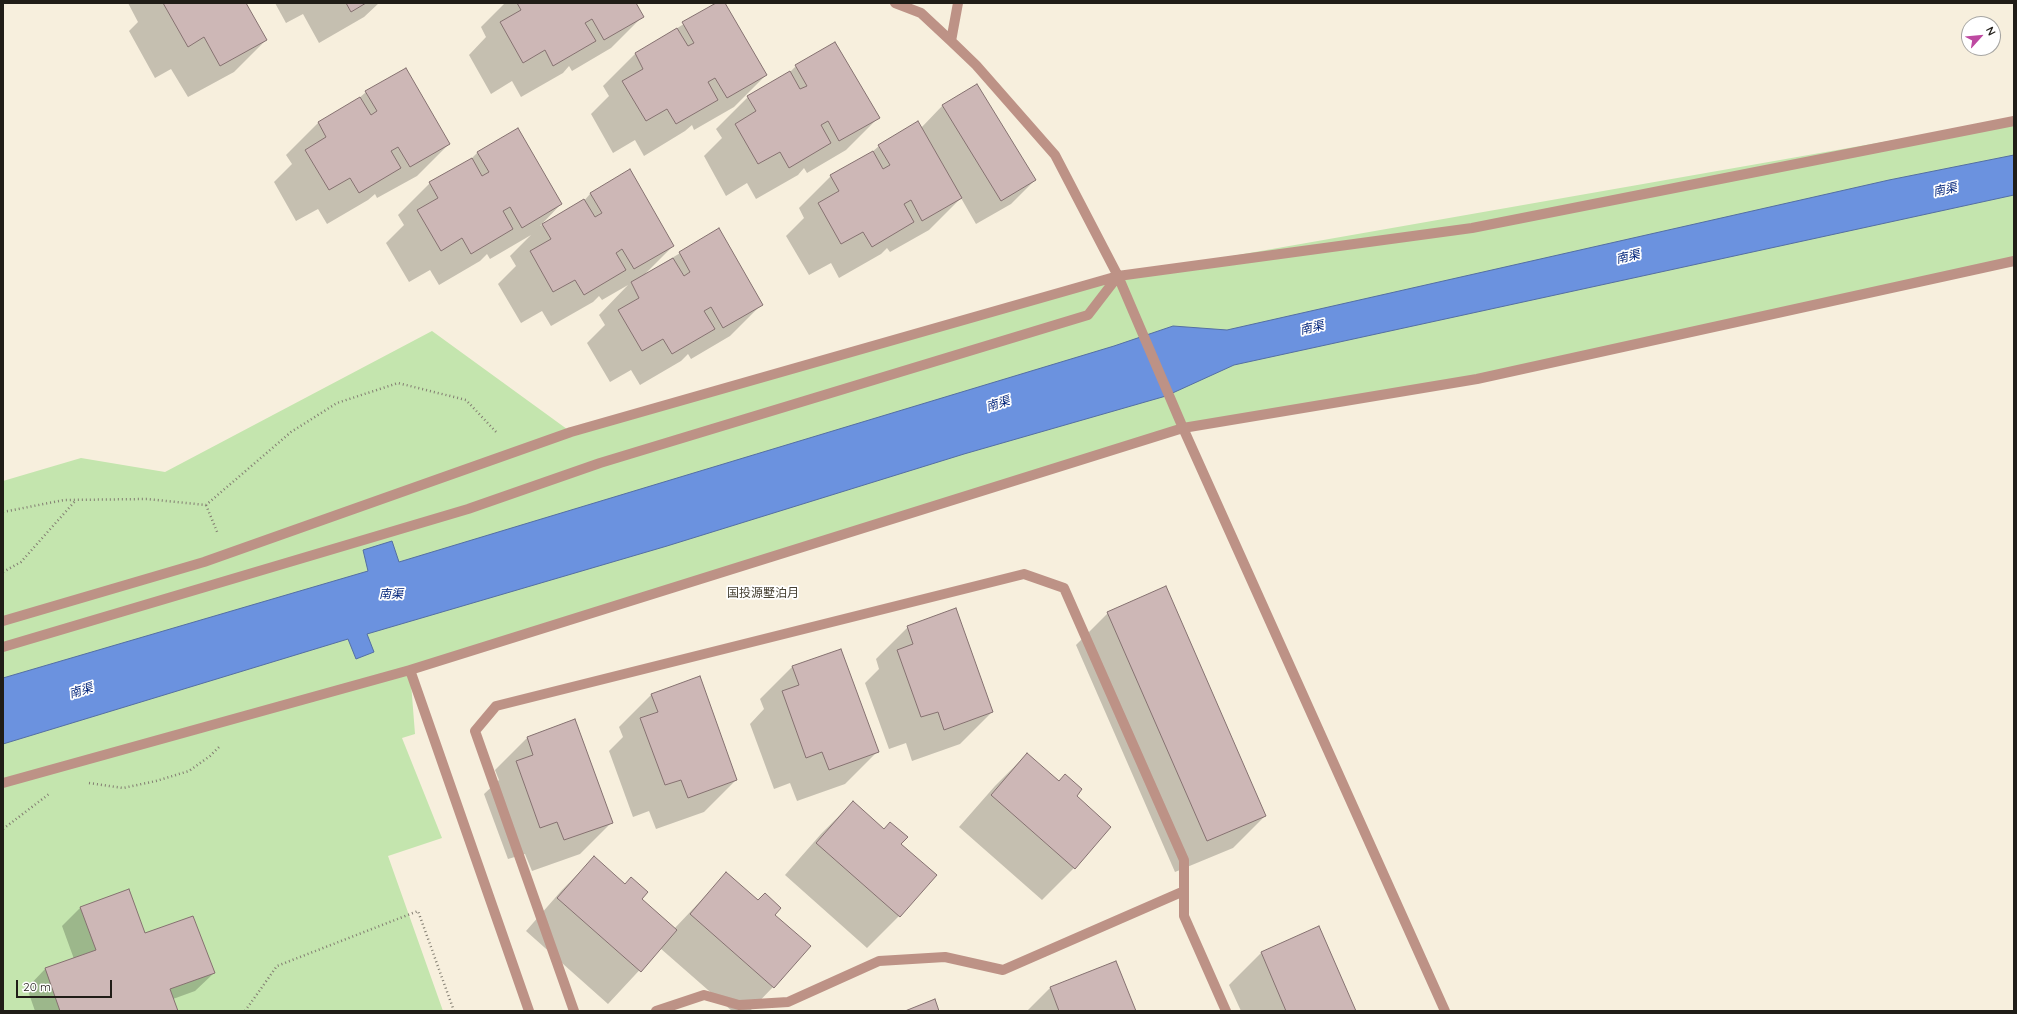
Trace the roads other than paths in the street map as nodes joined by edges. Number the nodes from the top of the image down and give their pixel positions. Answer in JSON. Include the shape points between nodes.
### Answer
{"nodes":[{"id":1,"x":896,"y":3,"type":"edge"},
{"id":2,"x":958,"y":3,"type":"edge"},
{"id":3,"x":951,"y":41,"type":"junction"},
{"id":4,"x":2014,"y":121,"type":"edge"},
{"id":5,"x":2014,"y":261,"type":"edge"},
{"id":6,"x":1118,"y":276,"type":"junction"},
{"id":7,"x":1182,"y":428,"type":"junction"},
{"id":8,"x":3,"y":621,"type":"edge"},
{"id":9,"x":3,"y":647,"type":"edge"},
{"id":10,"x":410,"y":670,"type":"junction"},
{"id":11,"x":3,"y":783,"type":"edge"},
{"id":12,"x":1184,"y":891,"type":"junction"},
{"id":13,"x":529,"y":1011,"type":"edge"},
{"id":14,"x":574,"y":1011,"type":"edge"},
{"id":15,"x":656,"y":1011,"type":"edge"},
{"id":16,"x":1226,"y":1011,"type":"edge"},
{"id":17,"x":1445,"y":1011,"type":"edge"}],
"edges":[{"from":1,"to":3,"type":"street","via":[[922,13]]},
{"from":2,"to":3,"type":"street"},
{"from":3,"to":6,"type":"street","via":[[976,65],[1055,155]]},
{"from":4,"to":6,"type":"street","via":[[1472,228]]},
{"from":5,"to":7,"type":"street","via":[[1477,379]]},
{"from":6,"to":7,"type":"street"},
{"from":6,"to":8,"type":"street","via":[[571,432],[227,554]]},
{"from":6,"to":9,"type":"street","via":[[1088,315],[600,463],[468,510]]},
{"from":7,"to":10,"type":"street"},
{"from":7,"to":17,"type":"street"},
{"from":10,"to":11,"type":"street"},
{"from":10,"to":13,"type":"street"},
{"from":12,"to":14,"type":"street","via":[[1184,860],[1064,588],[1024,574],[496,706],[475,731]]},
{"from":12,"to":15,"type":"street","via":[[1003,970],[946,957],[879,961],[788,1002],[739,1005],[704,995]]},
{"from":12,"to":16,"type":"street","via":[[1184,916]]}]}
